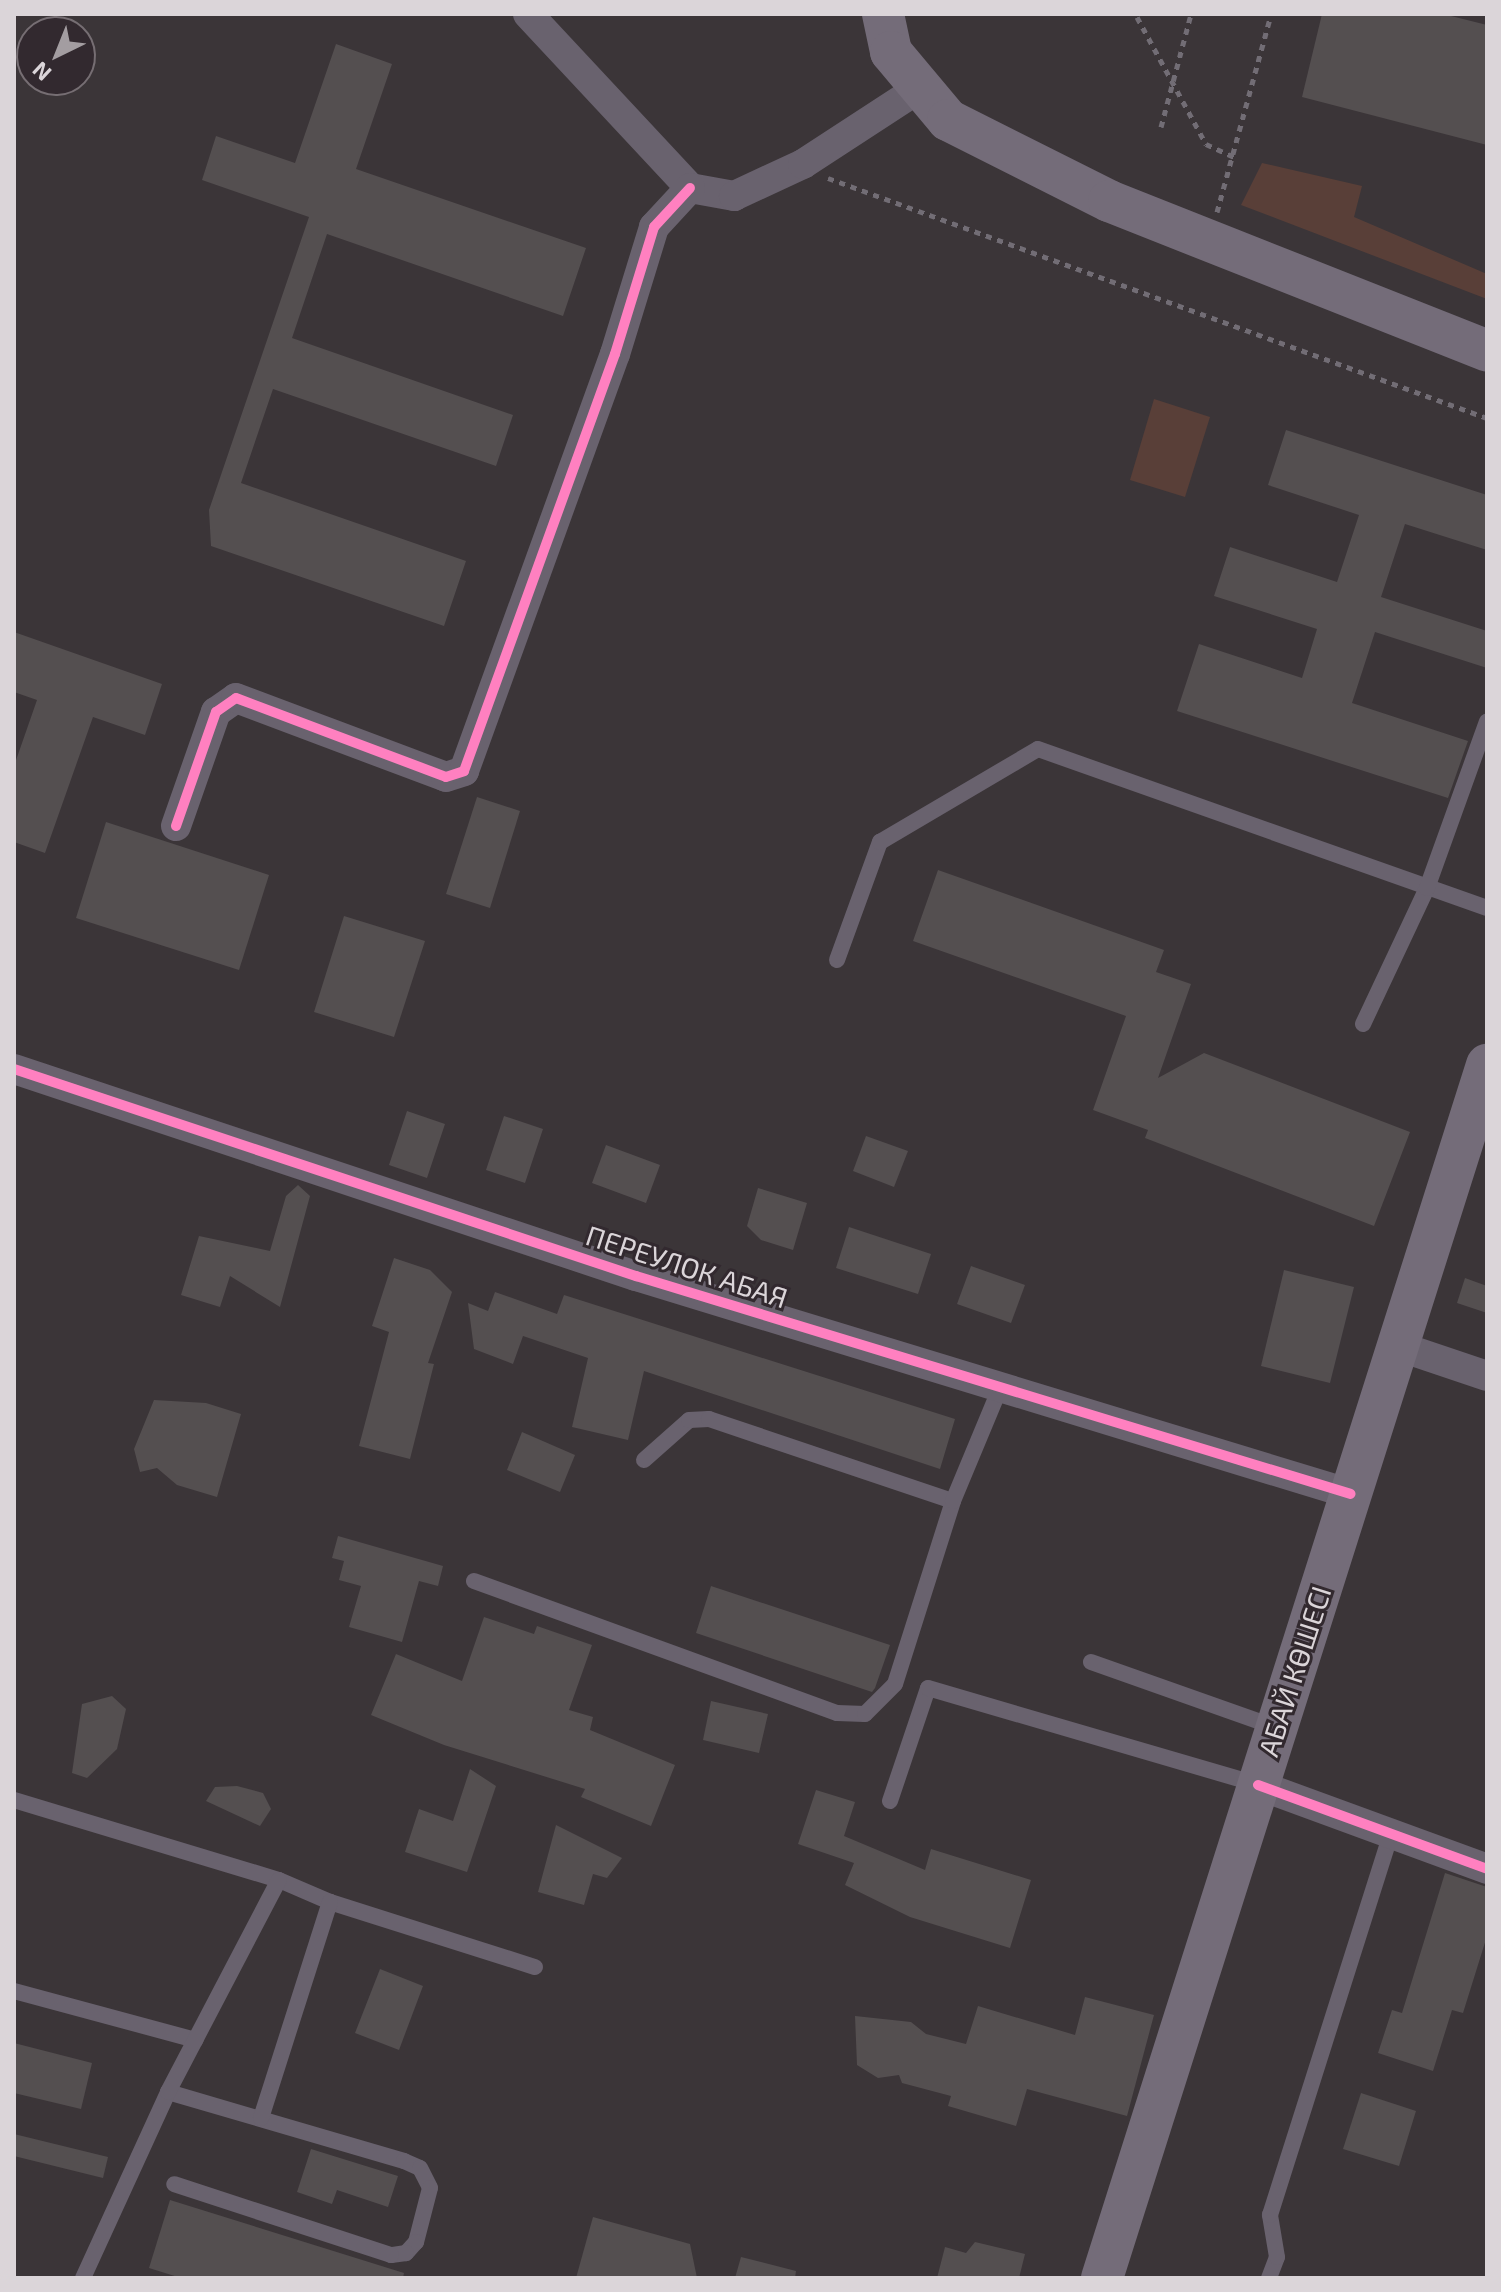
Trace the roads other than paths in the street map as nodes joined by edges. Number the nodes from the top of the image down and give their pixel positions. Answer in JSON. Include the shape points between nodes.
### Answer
{"nodes":[{"id":1,"x":528,"y":14,"type":"edge"},
{"id":2,"x":883,"y":14,"type":"edge"},
{"id":3,"x":921,"y":87,"type":"junction"},
{"id":4,"x":690,"y":188,"type":"junction"},
{"id":5,"x":1487,"y":351,"type":"edge"},
{"id":6,"x":1487,"y":721,"type":"edge"},
{"id":7,"x":176,"y":826,"type":"dead end"},
{"id":8,"x":1427,"y":888,"type":"junction"},
{"id":9,"x":1487,"y":908,"type":"edge"},
{"id":10,"x":837,"y":960,"type":"dead end"},
{"id":11,"x":1363,"y":1024,"type":"dead end"},
{"id":12,"x":1487,"y":1065,"type":"edge"},
{"id":13,"x":14,"y":1069,"type":"edge"},
{"id":14,"x":1398,"y":1346,"type":"junction"},
{"id":15,"x":1487,"y":1376,"type":"edge"},
{"id":16,"x":1000,"y":1388,"type":"junction"},
{"id":17,"x":644,"y":1460,"type":"dead end"},
{"id":18,"x":1351,"y":1494,"type":"junction"},
{"id":19,"x":953,"y":1501,"type":"junction"},
{"id":20,"x":474,"y":1581,"type":"dead end"},
{"id":21,"x":1091,"y":1662,"type":"dead end"},
{"id":22,"x":1277,"y":1728,"type":"junction"},
{"id":23,"x":1258,"y":1785,"type":"junction"},
{"id":24,"x":14,"y":1800,"type":"edge"},
{"id":25,"x":890,"y":1801,"type":"dead end"},
{"id":26,"x":1391,"y":1834,"type":"junction"},
{"id":27,"x":1487,"y":1869,"type":"edge"},
{"id":28,"x":279,"y":1880,"type":"junction"},
{"id":29,"x":330,"y":1902,"type":"junction"},
{"id":30,"x":535,"y":1967,"type":"dead end"},
{"id":31,"x":14,"y":1991,"type":"edge"},
{"id":32,"x":196,"y":2040,"type":"junction"},
{"id":33,"x":168,"y":2092,"type":"junction"},
{"id":34,"x":261,"y":2118,"type":"junction"},
{"id":35,"x":174,"y":2184,"type":"dead end"},
{"id":36,"x":83,"y":2278,"type":"edge"},
{"id":37,"x":1102,"y":2278,"type":"edge"},
{"id":38,"x":1269,"y":2278,"type":"edge"}],
"edges":[{"from":1,"to":4,"type":"street"},
{"from":2,"to":3,"type":"main road","via":[[891,52]]},
{"from":3,"to":4,"type":"street","via":[[803,164],[734,196]]},
{"from":3,"to":5,"type":"main road","via":[[948,120],[1109,201]]},
{"from":4,"to":7,"type":"street","via":[[654,227],[610,368],[464,771],[446,777],[236,698],[216,712]]},
{"from":6,"to":8,"type":"lane"},
{"from":8,"to":9,"type":"lane"},
{"from":8,"to":10,"type":"lane","via":[[1038,749],[880,842]]},
{"from":8,"to":11,"type":"lane"},
{"from":12,"to":14,"type":"main road","name":"АБАЙ КӨШЕСІ"},
{"from":13,"to":16,"type":"street","name":"ПЕРЕУЛОК АБАЯ","via":[[636,1276]]},
{"from":14,"to":15,"type":"street"},
{"from":14,"to":18,"type":"main road","name":"АБАЙ КӨШЕСІ"},
{"from":16,"to":18,"type":"street","name":"ПЕРЕУЛОК АБАЯ"},
{"from":16,"to":19,"type":"lane"},
{"from":17,"to":19,"type":"lane","via":[[689,1420],[709,1419]]},
{"from":18,"to":22,"type":"main road","name":"АБАЙ КӨШЕСІ"},
{"from":19,"to":20,"type":"lane","via":[[895,1684],[865,1714],[837,1713]]},
{"from":21,"to":22,"type":"lane"},
{"from":22,"to":23,"type":"main road","name":"АБАЙ КӨШЕСІ"},
{"from":23,"to":25,"type":"lane","via":[[928,1688]]},
{"from":23,"to":26,"type":"street"},
{"from":23,"to":37,"type":"main road","name":"АБАЙ КӨШЕСІ"},
{"from":24,"to":28,"type":"lane"},
{"from":26,"to":27,"type":"street"},
{"from":26,"to":38,"type":"lane","via":[[1270,2215],[1277,2257]]},
{"from":28,"to":29,"type":"lane"},
{"from":28,"to":32,"type":"lane"},
{"from":29,"to":30,"type":"lane"},
{"from":29,"to":34,"type":"lane"},
{"from":31,"to":32,"type":"lane"},
{"from":32,"to":33,"type":"lane"},
{"from":33,"to":34,"type":"lane"},
{"from":33,"to":36,"type":"lane"},
{"from":34,"to":35,"type":"lane","via":[[420,2168],[430,2188],[416,2242],[406,2253],[391,2255]]}]}
